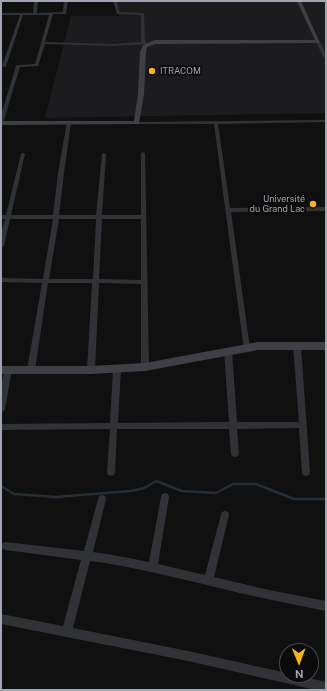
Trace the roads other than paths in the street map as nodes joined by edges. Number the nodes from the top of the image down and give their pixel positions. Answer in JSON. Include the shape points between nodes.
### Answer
{"nodes":[{"id":1,"x":36,"y":1,"type":"edge"},
{"id":2,"x":66,"y":1,"type":"edge"},
{"id":3,"x":115,"y":1,"type":"edge"},
{"id":4,"x":299,"y":1,"type":"edge"},
{"id":5,"x":1,"y":14,"type":"edge"},
{"id":6,"x":22,"y":14,"type":"junction"},
{"id":7,"x":35,"y":14,"type":"junction"},
{"id":8,"x":51,"y":14,"type":"junction"},
{"id":9,"x":318,"y":42,"type":"junction"},
{"id":10,"x":43,"y":43,"type":"junction"},
{"id":11,"x":143,"y":43,"type":"junction"},
{"id":12,"x":150,"y":43,"type":"junction"},
{"id":13,"x":326,"y":58,"type":"edge"},
{"id":14,"x":3,"y":66,"type":"edge"},
{"id":15,"x":18,"y":66,"type":"junction"},
{"id":16,"x":326,"y":121,"type":"edge"},
{"id":17,"x":1,"y":122,"type":"edge"},
{"id":18,"x":216,"y":122,"type":"junction"},
{"id":19,"x":69,"y":123,"type":"junction"},
{"id":20,"x":137,"y":123,"type":"junction"},
{"id":21,"x":143,"y":153,"type":"dead end"},
{"id":22,"x":23,"y":154,"type":"dead end"},
{"id":23,"x":104,"y":154,"type":"dead end"},
{"id":24,"x":326,"y":209,"type":"edge"},
{"id":25,"x":228,"y":210,"type":"junction"},
{"id":26,"x":1,"y":217,"type":"edge"},
{"id":27,"x":8,"y":217,"type":"junction"},
{"id":28,"x":56,"y":217,"type":"junction"},
{"id":29,"x":99,"y":217,"type":"junction"},
{"id":30,"x":143,"y":217,"type":"junction"},
{"id":31,"x":1,"y":246,"type":"edge"},
{"id":32,"x":1,"y":280,"type":"edge"},
{"id":33,"x":45,"y":281,"type":"junction"},
{"id":34,"x":96,"y":282,"type":"junction"},
{"id":35,"x":144,"y":282,"type":"junction"},
{"id":36,"x":297,"y":346,"type":"junction"},
{"id":37,"x":326,"y":346,"type":"edge"},
{"id":38,"x":246,"y":348,"type":"junction"},
{"id":39,"x":228,"y":351,"type":"junction"},
{"id":40,"x":146,"y":367,"type":"junction"},
{"id":41,"x":117,"y":369,"type":"junction"},
{"id":42,"x":5,"y":370,"type":"edge"},
{"id":43,"x":31,"y":370,"type":"junction"},
{"id":44,"x":91,"y":370,"type":"junction"},
{"id":45,"x":1,"y":409,"type":"edge"},
{"id":46,"x":233,"y":424,"type":"junction"},
{"id":47,"x":303,"y":425,"type":"junction"},
{"id":48,"x":113,"y":426,"type":"junction"},
{"id":49,"x":1,"y":427,"type":"edge"},
{"id":50,"x":235,"y":454,"type":"dead end"},
{"id":51,"x":111,"y":472,"type":"dead end"},
{"id":52,"x":306,"y":472,"type":"dead end"},
{"id":53,"x":165,"y":497,"type":"dead end"},
{"id":54,"x":102,"y":499,"type":"dead end"},
{"id":55,"x":225,"y":515,"type":"dead end"},
{"id":56,"x":6,"y":546,"type":"dead end"},
{"id":57,"x":87,"y":556,"type":"junction"},
{"id":58,"x":153,"y":567,"type":"junction"},
{"id":59,"x":208,"y":581,"type":"junction"},
{"id":60,"x":326,"y":606,"type":"edge"},
{"id":61,"x":1,"y":619,"type":"edge"},
{"id":62,"x":68,"y":632,"type":"junction"},
{"id":63,"x":326,"y":687,"type":"edge"}],
"edges":[{"from":1,"to":7,"type":"street"},
{"from":2,"to":8,"type":"street","via":[[66,13]]},
{"from":3,"to":11,"type":"street","via":[[118,13],[143,14]]},
{"from":4,"to":9,"type":"street"},
{"from":5,"to":6,"type":"street"},
{"from":6,"to":7,"type":"street"},
{"from":6,"to":14,"type":"street"},
{"from":7,"to":8,"type":"street"},
{"from":8,"to":10,"type":"street"},
{"from":9,"to":12,"type":"street"},
{"from":9,"to":13,"type":"street"},
{"from":10,"to":11,"type":"street"},
{"from":10,"to":15,"type":"street","via":[[37,64]]},
{"from":11,"to":12,"type":"street"},
{"from":12,"to":20,"type":"street","via":[[145,46],[143,52]]},
{"from":14,"to":15,"type":"street"},
{"from":15,"to":17,"type":"street"},
{"from":16,"to":18,"type":"street"},
{"from":17,"to":19,"type":"street"},
{"from":18,"to":20,"type":"street"},
{"from":18,"to":25,"type":"street"},
{"from":19,"to":20,"type":"street"},
{"from":19,"to":28,"type":"street"},
{"from":21,"to":30,"type":"street"},
{"from":22,"to":27,"type":"street"},
{"from":23,"to":29,"type":"street"},
{"from":24,"to":25,"type":"street"},
{"from":25,"to":38,"type":"street"},
{"from":26,"to":27,"type":"street"},
{"from":27,"to":28,"type":"street"},
{"from":27,"to":31,"type":"street"},
{"from":28,"to":29,"type":"street"},
{"from":28,"to":33,"type":"street"},
{"from":29,"to":30,"type":"street"},
{"from":29,"to":34,"type":"street"},
{"from":30,"to":35,"type":"street"},
{"from":32,"to":33,"type":"street"},
{"from":33,"to":34,"type":"street"},
{"from":33,"to":43,"type":"street"},
{"from":34,"to":35,"type":"street"},
{"from":34,"to":44,"type":"street"},
{"from":35,"to":40,"type":"street"},
{"from":36,"to":37,"type":"street"},
{"from":36,"to":38,"type":"street"},
{"from":36,"to":47,"type":"street"},
{"from":38,"to":39,"type":"street"},
{"from":39,"to":40,"type":"street"},
{"from":39,"to":46,"type":"street"},
{"from":40,"to":41,"type":"street"},
{"from":41,"to":44,"type":"street"},
{"from":41,"to":48,"type":"street"},
{"from":42,"to":43,"type":"street"},
{"from":42,"to":45,"type":"street"},
{"from":43,"to":44,"type":"street"},
{"from":46,"to":47,"type":"street"},
{"from":46,"to":48,"type":"street"},
{"from":46,"to":50,"type":"street"},
{"from":47,"to":52,"type":"street"},
{"from":48,"to":49,"type":"street"},
{"from":48,"to":51,"type":"street"},
{"from":53,"to":58,"type":"street"},
{"from":54,"to":57,"type":"street"},
{"from":55,"to":59,"type":"street"},
{"from":56,"to":57,"type":"street"},
{"from":57,"to":58,"type":"street"},
{"from":57,"to":62,"type":"street"},
{"from":58,"to":59,"type":"street"},
{"from":59,"to":60,"type":"street"},
{"from":61,"to":62,"type":"street"},
{"from":62,"to":63,"type":"street"}]}
